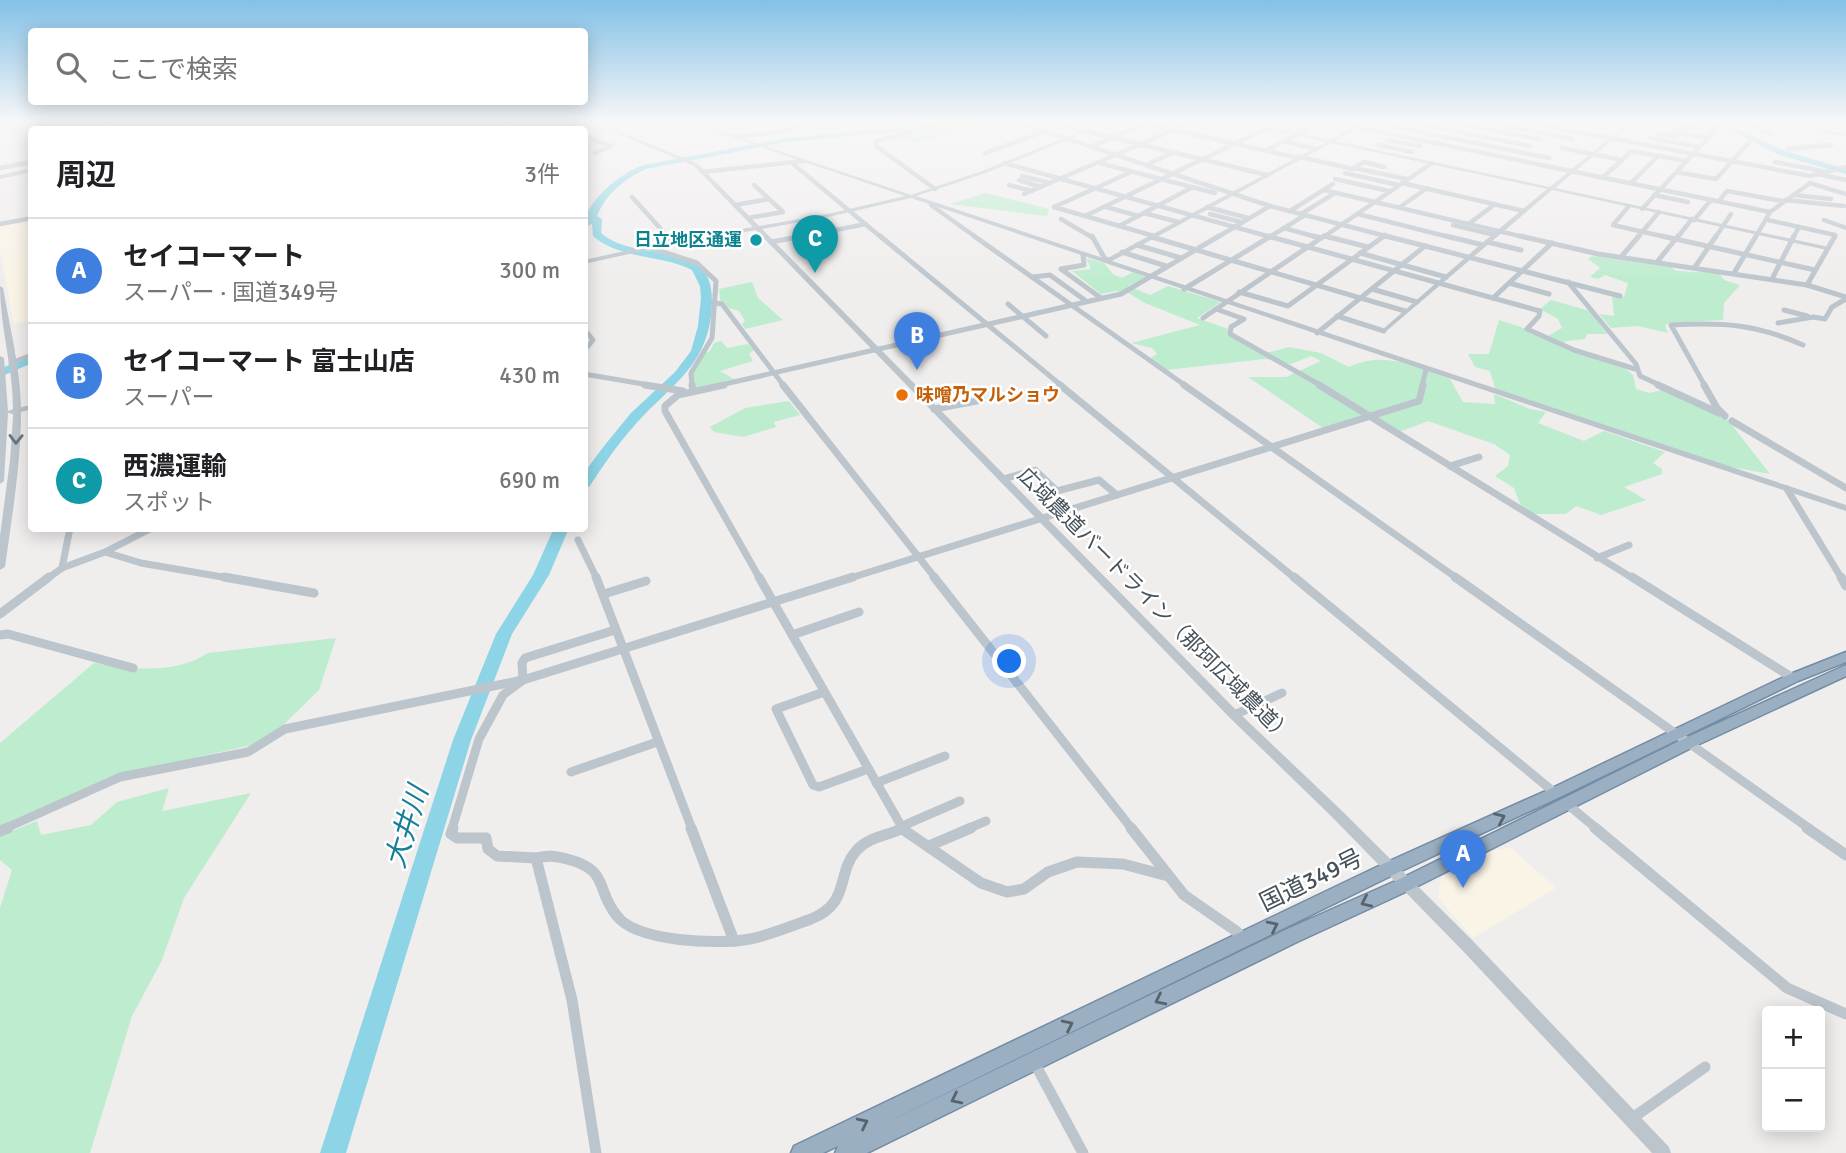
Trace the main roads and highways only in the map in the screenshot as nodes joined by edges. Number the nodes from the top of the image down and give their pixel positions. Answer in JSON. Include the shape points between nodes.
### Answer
{"nodes":[{"id":1,"x":1846,"y":657,"type":"edge"},
{"id":2,"x":1846,"y":670,"type":"edge"},
{"id":3,"x":1681,"y":738,"type":"junction"},
{"id":4,"x":1560,"y":798,"type":"junction"},
{"id":5,"x":1249,"y":947,"type":"junction"},
{"id":6,"x":802,"y":1153,"type":"edge"},
{"id":7,"x":845,"y":1153,"type":"edge"}],
"edges":[{"from":1,"to":3,"type":"highway","name":"国道349号","via":[[1793,678]]},
{"from":2,"to":3,"type":"highway","name":"国道349号"},
{"from":3,"to":4,"type":"highway","name":"国道349号"},
{"from":5,"to":4,"type":"highway","name":"国道349号","one_way":true,"via":[[1391,868]]},
{"from":4,"to":5,"type":"highway","name":"国道349号","one_way":true,"via":[[1406,884]]},
{"from":6,"to":5,"type":"highway","name":"国道349号","one_way":true,"via":[[984,1063]]},
{"from":5,"to":7,"type":"highway","name":"国道349号","one_way":true,"via":[[1034,1062]]}]}
